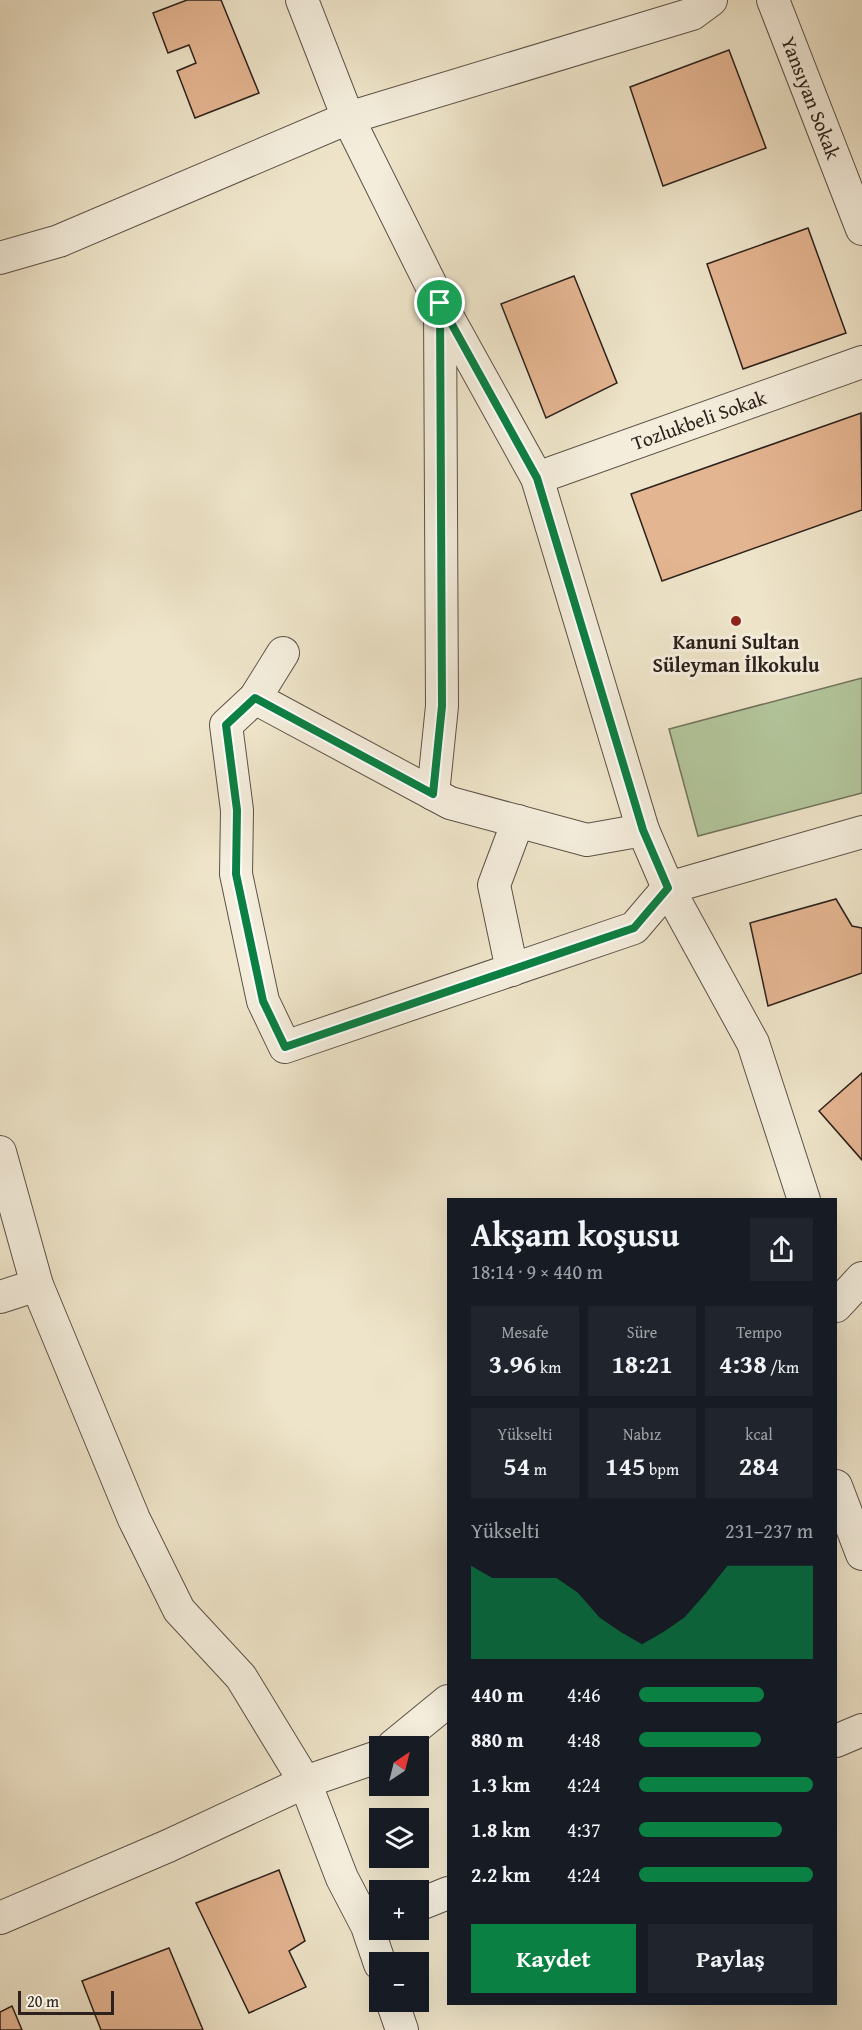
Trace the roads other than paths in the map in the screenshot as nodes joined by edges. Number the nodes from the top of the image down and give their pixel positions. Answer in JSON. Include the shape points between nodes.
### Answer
{"nodes":[{"id":1,"x":302,"y":0,"type":"edge"},
{"id":2,"x":711,"y":0,"type":"edge"},
{"id":3,"x":773,"y":0,"type":"edge"},
{"id":4,"x":348,"y":118,"type":"junction"},
{"id":5,"x":862,"y":229,"type":"edge"},
{"id":6,"x":0,"y":258,"type":"edge"},
{"id":7,"x":440,"y":303,"type":"junction"},
{"id":8,"x":862,"y":362,"type":"edge"},
{"id":9,"x":537,"y":478,"type":"junction"},
{"id":10,"x":283,"y":653,"type":"dead end"},
{"id":11,"x":255,"y":698,"type":"junction"},
{"id":12,"x":433,"y":794,"type":"junction"},
{"id":13,"x":518,"y":821,"type":"junction"},
{"id":14,"x":643,"y":830,"type":"junction"},
{"id":15,"x":862,"y":832,"type":"edge"},
{"id":16,"x":668,"y":888,"type":"junction"},
{"id":17,"x":512,"y":970,"type":"junction"},
{"id":18,"x":0,"y":1152,"type":"edge"},
{"id":19,"x":803,"y":1198,"type":"edge"},
{"id":20,"x":862,"y":1278,"type":"edge"},
{"id":21,"x":37,"y":1285,"type":"junction"},
{"id":22,"x":0,"y":1297,"type":"edge"},
{"id":23,"x":837,"y":1305,"type":"edge"},
{"id":24,"x":837,"y":1489,"type":"edge"},
{"id":25,"x":862,"y":1554,"type":"edge"},
{"id":26,"x":447,"y":1702,"type":"edge"},
{"id":27,"x":862,"y":1730,"type":"edge"},
{"id":28,"x":405,"y":1736,"type":"edge"},
{"id":29,"x":837,"y":1741,"type":"edge"},
{"id":30,"x":369,"y":1760,"type":"edge"},
{"id":31,"x":305,"y":1782,"type":"junction"},
{"id":32,"x":447,"y":1893,"type":"edge"},
{"id":33,"x":429,"y":1901,"type":"edge"},
{"id":34,"x":369,"y":1917,"type":"edge"},
{"id":35,"x":0,"y":1918,"type":"edge"},
{"id":36,"x":396,"y":2012,"type":"edge"},
{"id":37,"x":402,"y":2030,"type":"edge"}],
"edges":[{"from":1,"to":4,"type":"street"},
{"from":2,"to":4,"type":"street","via":[[692,14]]},
{"from":3,"to":5,"type":"street","name":"Yansıyan Sokak"},
{"from":4,"to":6,"type":"street","via":[[59,241]]},
{"from":4,"to":7,"type":"street"},
{"from":7,"to":9,"type":"street"},
{"from":7,"to":12,"type":"street","via":[[442,706]]},
{"from":8,"to":9,"type":"street","name":"Tozlukbeli Sokak"},
{"from":9,"to":14,"type":"street"},
{"from":10,"to":11,"type":"street"},
{"from":11,"to":12,"type":"street"},
{"from":11,"to":17,"type":"street","via":[[226,725],[237,810],[236,874],[263,1001],[285,1047]]},
{"from":12,"to":13,"type":"street","via":[[450,803]]},
{"from":13,"to":14,"type":"street","via":[[587,840]]},
{"from":13,"to":17,"type":"street","via":[[494,885]]},
{"from":14,"to":16,"type":"street"},
{"from":15,"to":16,"type":"street"},
{"from":16,"to":17,"type":"street","via":[[634,928]]},
{"from":16,"to":19,"type":"street","via":[[753,1043]]},
{"from":18,"to":21,"type":"street"},
{"from":20,"to":23,"type":"street"},
{"from":21,"to":22,"type":"street"},
{"from":21,"to":31,"type":"street","via":[[134,1519],[179,1610],[241,1677]]},
{"from":24,"to":25,"type":"street"},
{"from":26,"to":28,"type":"street"},
{"from":27,"to":29,"type":"street"},
{"from":30,"to":31,"type":"street"},
{"from":31,"to":34,"type":"street","via":[[342,1878]]},
{"from":31,"to":35,"type":"street"},
{"from":32,"to":33,"type":"street"},
{"from":36,"to":37,"type":"street"}]}
